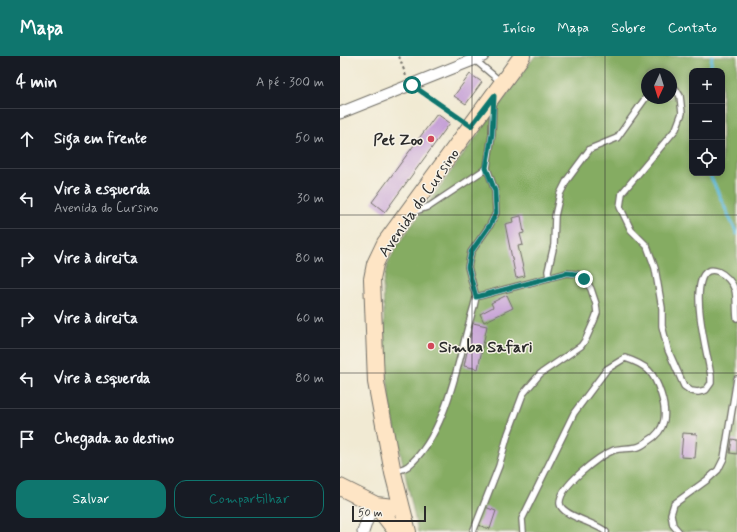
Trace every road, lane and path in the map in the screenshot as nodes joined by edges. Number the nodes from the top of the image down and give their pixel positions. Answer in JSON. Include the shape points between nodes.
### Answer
{"nodes":[{"id":1,"x":399,"y":56,"type":"edge"},
{"id":2,"x":522,"y":56,"type":"edge"},
{"id":3,"x":477,"y":57,"type":"edge"},
{"id":4,"x":412,"y":85,"type":"junction"},
{"id":5,"x":498,"y":90,"type":"junction"},
{"id":6,"x":677,"y":91,"type":"edge"},
{"id":7,"x":641,"y":104,"type":"edge"},
{"id":8,"x":340,"y":113,"type":"edge"},
{"id":9,"x":471,"y":126,"type":"junction"},
{"id":10,"x":486,"y":168,"type":"junction"},
{"id":11,"x":406,"y":215,"type":"junction"},
{"id":12,"x":549,"y":278,"type":"junction"},
{"id":13,"x":476,"y":297,"type":"junction"},
{"id":14,"x":737,"y":318,"type":"edge"},
{"id":15,"x":737,"y":378,"type":"edge"},
{"id":16,"x":393,"y":473,"type":"junction"},
{"id":17,"x":340,"y":488,"type":"edge"},
{"id":18,"x":375,"y":504,"type":"junction"},
{"id":19,"x":402,"y":508,"type":"junction"},
{"id":20,"x":363,"y":532,"type":"edge"},
{"id":21,"x":397,"y":532,"type":"edge"},
{"id":22,"x":408,"y":532,"type":"edge"},
{"id":23,"x":473,"y":532,"type":"edge"},
{"id":24,"x":523,"y":532,"type":"edge"},
{"id":25,"x":606,"y":532,"type":"edge"},
{"id":26,"x":679,"y":532,"type":"edge"}],
"edges":[{"from":1,"to":4,"type":"path"},
{"from":2,"to":5,"type":"main road","name":"Avenida do Cursino"},
{"from":3,"to":4,"type":"street"},
{"from":3,"to":5,"type":"lane"},
{"from":4,"to":8,"type":"street"},
{"from":4,"to":9,"type":"path"},
{"from":5,"to":9,"type":"main road","name":"Avenida do Cursino"},
{"from":5,"to":10,"type":"lane"},
{"from":6,"to":14,"type":"lane","via":[[682,113],[676,129],[622,193],[620,207],[631,230],[647,246],[655,268],[662,308],[662,326],[668,350],[684,386],[691,391],[706,390],[712,376],[698,294],[703,276],[708,271],[714,270],[730,279],[735,291]]},
{"from":7,"to":12,"type":"lane","via":[[617,138],[590,148],[567,180],[560,194]]},
{"from":9,"to":11,"type":"main road","name":"Avenida do Cursino"},
{"from":10,"to":11,"type":"lane","via":[[430,206]]},
{"from":10,"to":13,"type":"lane","via":[[495,191],[496,213],[471,252],[468,267]]},
{"from":11,"to":16,"type":"main road","name":"Avenida do Cursino","via":[[385,243],[375,264],[372,279],[376,382]]},
{"from":12,"to":13,"type":"lane"},
{"from":12,"to":23,"type":"lane","via":[[567,273],[577,274],[584,279],[591,289],[597,314],[581,346],[540,374],[523,394]]},
{"from":13,"to":16,"type":"lane","via":[[449,395],[438,425],[424,448],[407,466]]},
{"from":15,"to":26,"type":"lane","via":[[724,458],[718,470],[674,504],[671,514],[673,525]]},
{"from":16,"to":19,"type":"main road","name":"Avenida do Cursino"},
{"from":17,"to":18,"type":"main road"},
{"from":18,"to":19,"type":"main road"},
{"from":18,"to":20,"type":"street"},
{"from":18,"to":21,"type":"main road"},
{"from":19,"to":22,"type":"main road","name":"Avenida do Cursino"},
{"from":24,"to":25,"type":"lane","via":[[522,519],[574,413],[607,369],[625,358],[641,363],[654,375],[666,414],[664,426],[653,438],[639,447],[615,450],[595,462],[567,487],[560,504],[563,510]]}]}
